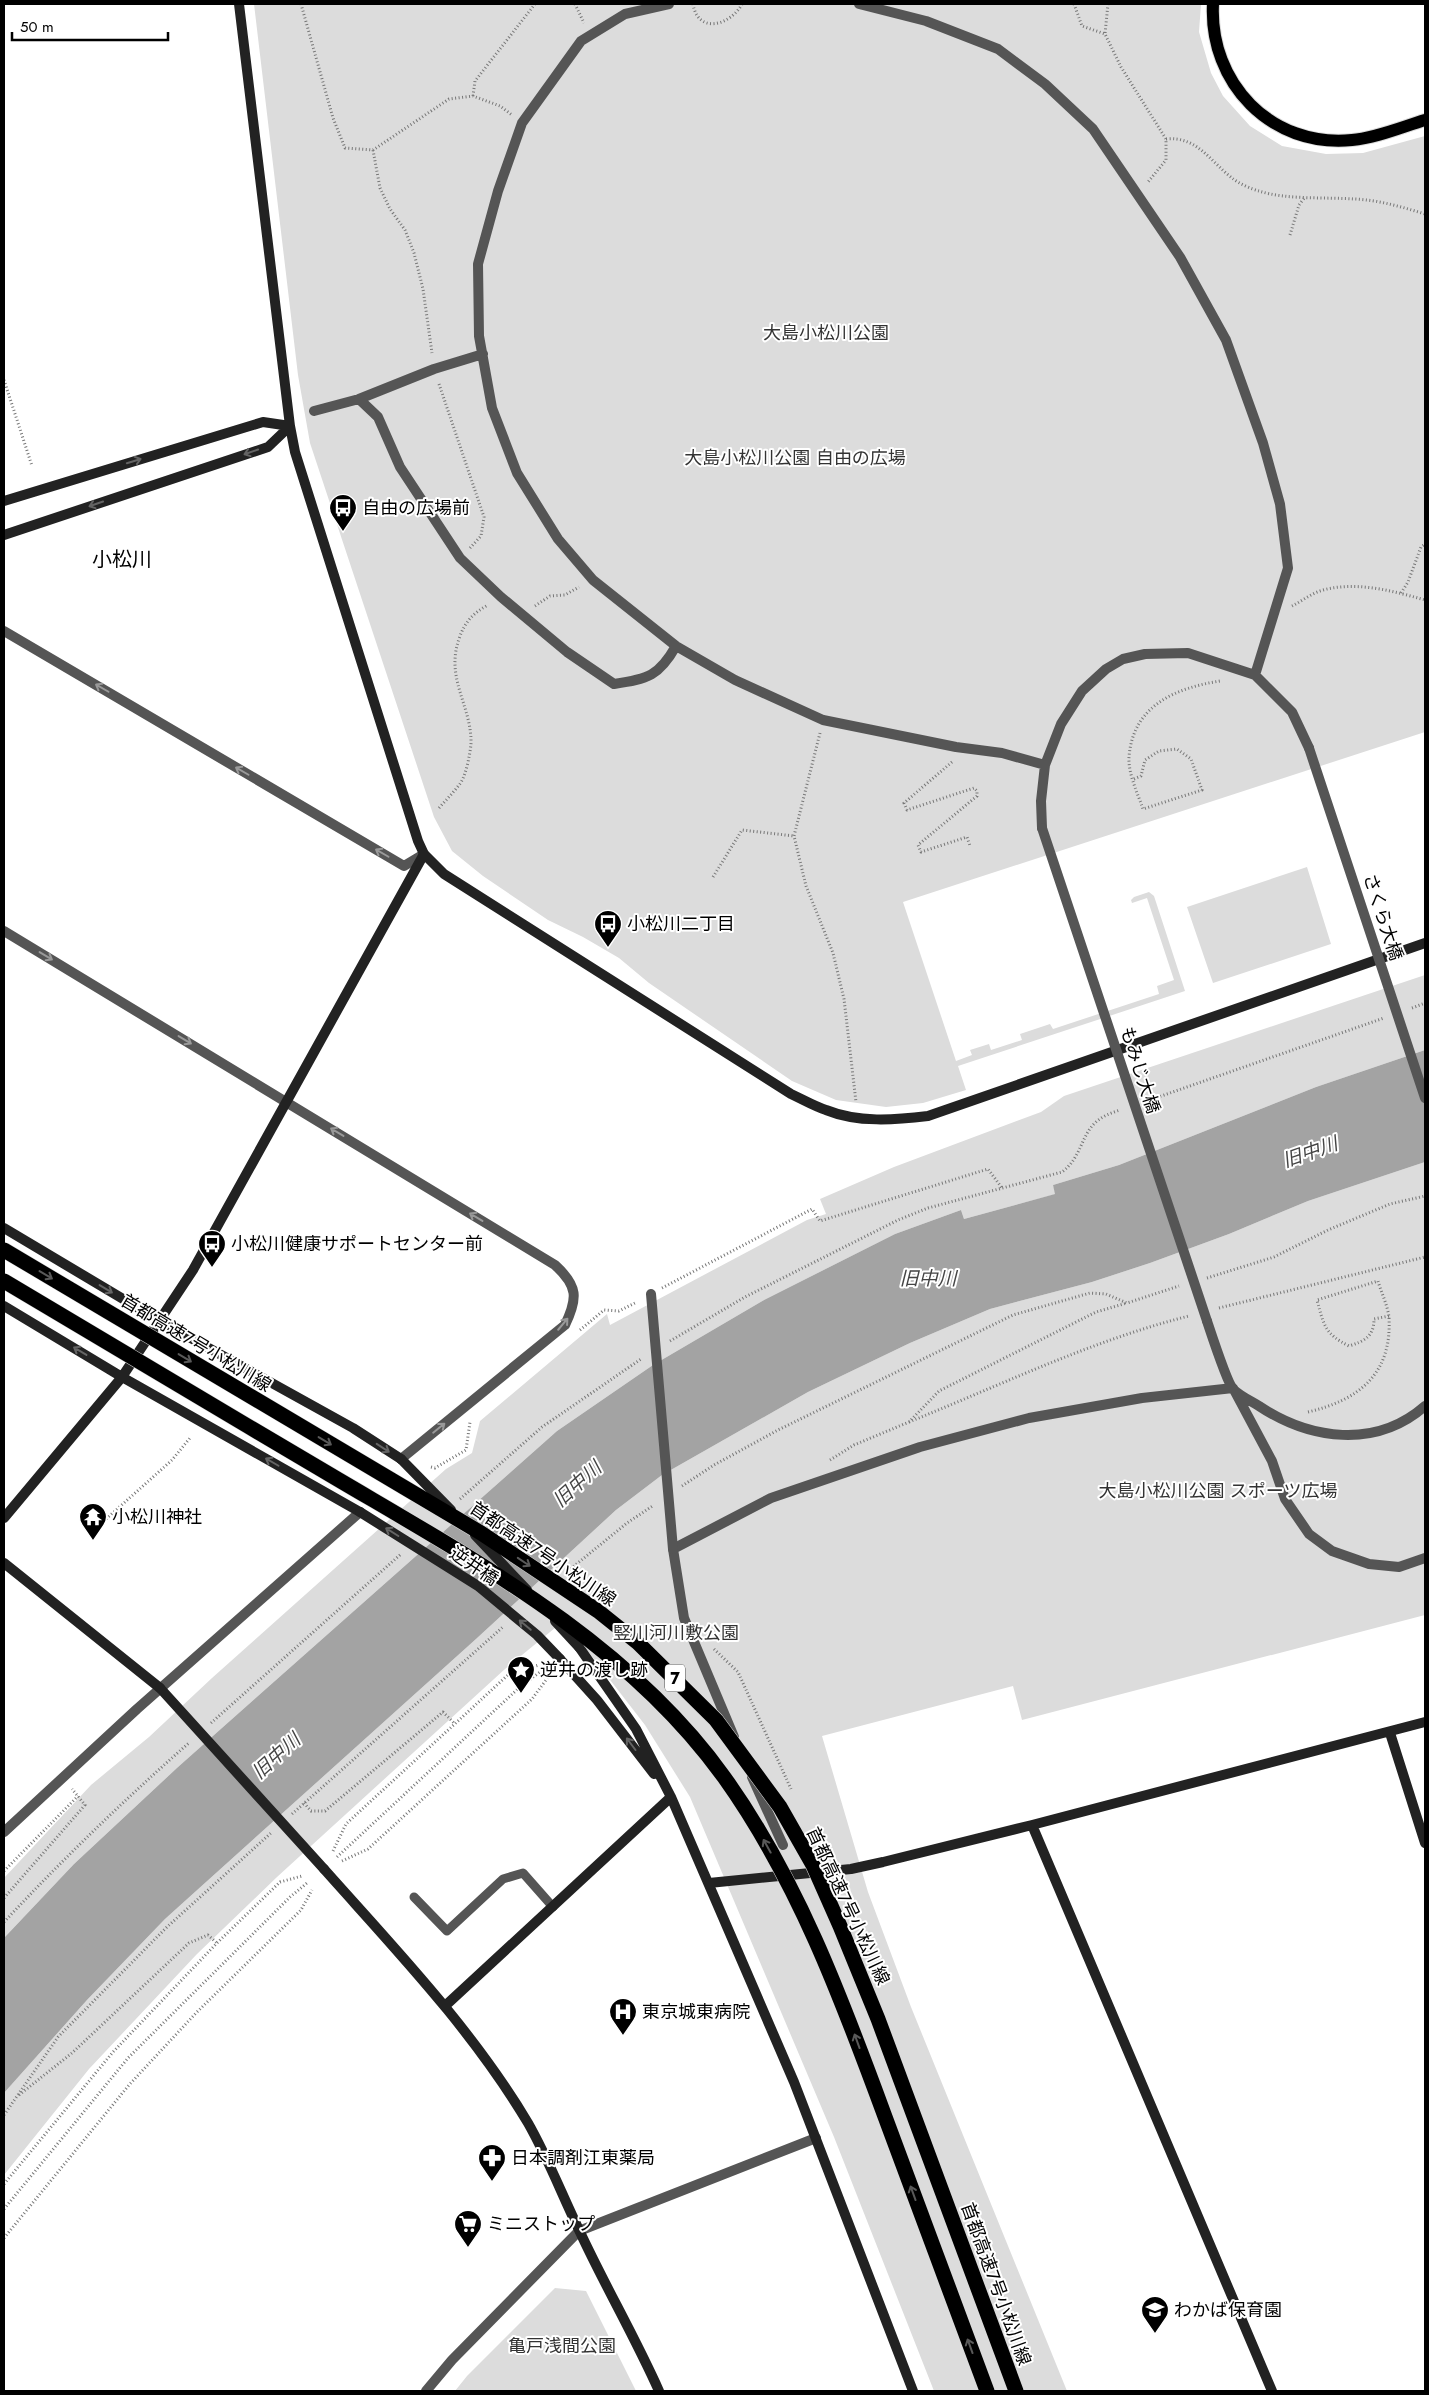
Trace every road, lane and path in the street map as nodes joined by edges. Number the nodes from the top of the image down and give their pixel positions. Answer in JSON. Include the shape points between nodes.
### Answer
{"nodes":[{"id":1,"x":239,"y":4,"type":"edge"},
{"id":2,"x":301,"y":4,"type":"edge"},
{"id":3,"x":535,"y":4,"type":"edge"},
{"id":4,"x":669,"y":4,"type":"edge"},
{"id":5,"x":693,"y":4,"type":"edge"},
{"id":6,"x":742,"y":4,"type":"edge"},
{"id":7,"x":859,"y":4,"type":"edge"},
{"id":8,"x":1074,"y":4,"type":"edge"},
{"id":9,"x":1108,"y":4,"type":"edge"},
{"id":10,"x":1213,"y":4,"type":"edge"},
{"id":11,"x":1105,"y":34,"type":"junction"},
{"id":12,"x":473,"y":96,"type":"junction"},
{"id":13,"x":1425,"y":120,"type":"edge"},
{"id":14,"x":522,"y":123,"type":"junction"},
{"id":15,"x":1166,"y":139,"type":"junction"},
{"id":16,"x":1137,"y":192,"type":"junction"},
{"id":17,"x":1305,"y":197,"type":"junction"},
{"id":18,"x":1425,"y":214,"type":"edge"},
{"id":19,"x":1290,"y":234,"type":"dead end"},
{"id":20,"x":483,"y":354,"type":"junction"},
{"id":21,"x":4,"y":380,"type":"edge"},
{"id":22,"x":359,"y":399,"type":"junction"},
{"id":23,"x":314,"y":410,"type":"dead end"},
{"id":24,"x":290,"y":426,"type":"junction"},
{"id":25,"x":32,"y":466,"type":"dead end"},
{"id":26,"x":4,"y":501,"type":"edge"},
{"id":27,"x":4,"y":535,"type":"edge"},
{"id":28,"x":1425,"y":544,"type":"edge"},
{"id":29,"x":593,"y":580,"type":"junction"},
{"id":30,"x":1401,"y":594,"type":"junction"},
{"id":31,"x":501,"y":597,"type":"junction"},
{"id":32,"x":1425,"y":600,"type":"edge"},
{"id":33,"x":522,"y":614,"type":"junction"},
{"id":34,"x":1274,"y":616,"type":"junction"},
{"id":35,"x":4,"y":631,"type":"edge"},
{"id":36,"x":676,"y":646,"type":"junction"},
{"id":37,"x":1255,"y":675,"type":"junction"},
{"id":38,"x":1222,"y":680,"type":"dead end"},
{"id":39,"x":823,"y":720,"type":"junction"},
{"id":40,"x":956,"y":747,"type":"junction"},
{"id":41,"x":1045,"y":765,"type":"junction"},
{"id":42,"x":1134,"y":779,"type":"junction"},
{"id":43,"x":439,"y":808,"type":"dead end"},
{"id":44,"x":794,"y":836,"type":"junction"},
{"id":45,"x":970,"y":846,"type":"dead end"},
{"id":46,"x":424,"y":854,"type":"junction"},
{"id":47,"x":712,"y":877,"type":"dead end"},
{"id":48,"x":4,"y":931,"type":"edge"},
{"id":49,"x":1425,"y":942,"type":"edge"},
{"id":50,"x":1425,"y":1003,"type":"edge"},
{"id":51,"x":1406,"y":1010,"type":"dead end"},
{"id":52,"x":1388,"y":1016,"type":"dead end"},
{"id":53,"x":1425,"y":1098,"type":"edge"},
{"id":54,"x":287,"y":1102,"type":"junction"},
{"id":55,"x":1143,"y":1102,"type":"dead end"},
{"id":56,"x":1124,"y":1109,"type":"dead end"},
{"id":57,"x":857,"y":1118,"type":"junction"},
{"id":58,"x":4,"y":1228,"type":"edge"},
{"id":59,"x":4,"y":1250,"type":"edge"},
{"id":60,"x":1425,"y":1257,"type":"edge"},
{"id":61,"x":4,"y":1281,"type":"edge"},
{"id":62,"x":650,"y":1294,"type":"junction"},
{"id":63,"x":1127,"y":1303,"type":"dead end"},
{"id":64,"x":4,"y":1306,"type":"edge"},
{"id":65,"x":1216,"y":1309,"type":"dead end"},
{"id":66,"x":1197,"y":1314,"type":"dead end"},
{"id":67,"x":1389,"y":1316,"type":"junction"},
{"id":68,"x":160,"y":1321,"type":"junction"},
{"id":69,"x":574,"y":1335,"type":"dead end"},
{"id":70,"x":122,"y":1376,"type":"junction"},
{"id":71,"x":1233,"y":1388,"type":"junction"},
{"id":72,"x":1425,"y":1406,"type":"edge"},
{"id":73,"x":1279,"y":1419,"type":"junction"},
{"id":74,"x":471,"y":1420,"type":"dead end"},
{"id":75,"x":909,"y":1422,"type":"junction"},
{"id":76,"x":190,"y":1438,"type":"dead end"},
{"id":77,"x":401,"y":1460,"type":"junction"},
{"id":78,"x":829,"y":1461,"type":"dead end"},
{"id":79,"x":360,"y":1512,"type":"junction"},
{"id":80,"x":4,"y":1518,"type":"edge"},
{"id":81,"x":106,"y":1520,"type":"dead end"},
{"id":82,"x":673,"y":1549,"type":"junction"},
{"id":83,"x":1425,"y":1558,"type":"edge"},
{"id":84,"x":4,"y":1563,"type":"edge"},
{"id":85,"x":711,"y":1645,"type":"dead end"},
{"id":86,"x":539,"y":1665,"type":"dead end"},
{"id":87,"x":543,"y":1670,"type":"dead end"},
{"id":88,"x":549,"y":1676,"type":"dead end"},
{"id":89,"x":160,"y":1688,"type":"junction"},
{"id":90,"x":1425,"y":1722,"type":"edge"},
{"id":91,"x":455,"y":1724,"type":"junction"},
{"id":92,"x":1390,"y":1733,"type":"junction"},
{"id":93,"x":62,"y":1777,"type":"junction"},
{"id":94,"x":793,"y":1794,"type":"dead end"},
{"id":95,"x":78,"y":1796,"type":"junction"},
{"id":96,"x":671,"y":1797,"type":"junction"},
{"id":97,"x":304,"y":1803,"type":"dead end"},
{"id":98,"x":1032,"y":1825,"type":"junction"},
{"id":99,"x":4,"y":1832,"type":"edge"},
{"id":100,"x":1425,"y":1843,"type":"edge"},
{"id":101,"x":783,"y":1845,"type":"dead end"},
{"id":102,"x":333,"y":1851,"type":"dead end"},
{"id":103,"x":337,"y":1857,"type":"dead end"},
{"id":104,"x":342,"y":1861,"type":"dead end"},
{"id":105,"x":4,"y":1871,"type":"edge"},
{"id":106,"x":302,"y":1876,"type":"dead end"},
{"id":107,"x":307,"y":1883,"type":"dead end"},
{"id":108,"x":709,"y":1883,"type":"junction"},
{"id":109,"x":312,"y":1890,"type":"dead end"},
{"id":110,"x":414,"y":1897,"type":"dead end"},
{"id":111,"x":4,"y":1898,"type":"edge"},
{"id":112,"x":552,"y":1906,"type":"junction"},
{"id":113,"x":217,"y":1943,"type":"junction"},
{"id":114,"x":445,"y":2006,"type":"junction"},
{"id":115,"x":15,"y":2099,"type":"dead end"},
{"id":116,"x":816,"y":2138,"type":"junction"},
{"id":117,"x":4,"y":2184,"type":"edge"},
{"id":118,"x":4,"y":2209,"type":"edge"},
{"id":119,"x":579,"y":2231,"type":"junction"},
{"id":120,"x":4,"y":2238,"type":"edge"},
{"id":121,"x":426,"y":2391,"type":"edge"},
{"id":122,"x":659,"y":2391,"type":"edge"},
{"id":123,"x":912,"y":2391,"type":"edge"},
{"id":124,"x":987,"y":2391,"type":"edge"},
{"id":125,"x":1016,"y":2391,"type":"edge"},
{"id":126,"x":1272,"y":2391,"type":"edge"}],
"edges":[{"from":1,"to":24,"type":"street"},
{"from":2,"to":12,"type":"path","via":[[333,118],[345,148],[373,150],[449,99]]},
{"from":3,"to":12,"type":"path","via":[[475,81]]},
{"from":4,"to":14,"type":"street","via":[[625,14],[581,41]]},
{"from":5,"to":6,"type":"path","via":[[698,18],[705,23],[727,19]]},
{"from":7,"to":16,"type":"street","via":[[926,21],[998,49],[1045,84],[1093,129]]},
{"from":8,"to":11,"type":"path","via":[[1082,26]]},
{"from":9,"to":11,"type":"path"},
{"from":10,"to":13,"type":"main road","via":[[1214,34],[1220,59],[1230,79],[1246,101],[1281,129],[1335,140],[1368,137]]},
{"from":11,"to":15,"type":"path"},
{"from":12,"to":14,"type":"path","via":[[500,106]]},
{"from":14,"to":20,"type":"street","via":[[498,191],[478,264],[479,336]]},
{"from":15,"to":16,"type":"path","via":[[1166,160]]},
{"from":15,"to":17,"type":"path","via":[[1177,138],[1196,144],[1233,179],[1260,192]]},
{"from":16,"to":34,"type":"street","via":[[1180,257],[1226,340],[1262,444],[1280,504],[1288,568]]},
{"from":17,"to":18,"type":"path","via":[[1392,204]]},
{"from":17,"to":19,"type":"path"},
{"from":20,"to":22,"type":"street","via":[[434,368]]},
{"from":20,"to":29,"type":"street","via":[[492,408],[517,473],[558,538]]},
{"from":21,"to":25,"type":"path"},
{"from":22,"to":23,"type":"street"},
{"from":22,"to":31,"type":"street","via":[[378,418],[400,467],[460,558]]},
{"from":26,"to":24,"type":"street","one_way":true,"via":[[263,422]]},
{"from":24,"to":27,"type":"street","one_way":true,"via":[[268,447]]},
{"from":24,"to":46,"type":"street","via":[[304,484]]},
{"from":28,"to":30,"type":"path"},
{"from":29,"to":33,"type":"path","via":[[565,595],[550,596]]},
{"from":29,"to":36,"type":"street"},
{"from":30,"to":32,"type":"path"},
{"from":30,"to":34,"type":"path","via":[[1352,586],[1322,590]]},
{"from":31,"to":33,"type":"street"},
{"from":31,"to":43,"type":"path","via":[[474,613],[455,649],[454,669],[471,745],[460,784]]},
{"from":33,"to":36,"type":"street","via":[[567,652],[614,684],[642,680],[665,665]]},
{"from":34,"to":37,"type":"street"},
{"from":46,"to":35,"type":"street","one_way":true,"via":[[404,866]]},
{"from":36,"to":39,"type":"street","via":[[735,680]]},
{"from":37,"to":41,"type":"street","name":"もみじ大橋","via":[[1188,653],[1145,654],[1124,659],[1106,669],[1082,692],[1061,724]]},
{"from":37,"to":53,"type":"street","name":"さくら大橋","bridge":true,"via":[[1292,712],[1309,748]]},
{"from":38,"to":42,"type":"path","via":[[1172,693],[1151,708],[1137,729],[1129,758]]},
{"from":39,"to":40,"type":"street"},
{"from":39,"to":44,"type":"path"},
{"from":40,"to":41,"type":"street","via":[[1002,753]]},
{"from":40,"to":45,"type":"path","via":[[952,762],[904,803],[907,810],[974,788],[977,796],[918,845],[921,852],[967,837]]},
{"from":41,"to":71,"type":"street","name":"もみじ大橋","bridge":true,"via":[[1042,828],[1207,1321]]},
{"from":42,"to":42,"type":"path","via":[[1143,809],[1202,790],[1191,759],[1177,749],[1159,751],[1145,760],[1141,776]]},
{"from":44,"to":47,"type":"path","via":[[742,830]]},
{"from":44,"to":57,"type":"path","via":[[806,886],[833,953],[844,999]]},
{"from":46,"to":54,"type":"street"},
{"from":46,"to":57,"type":"street","via":[[444,874],[761,1076],[827,1111]]},
{"from":48,"to":54,"type":"street","one_way":true},
{"from":49,"to":57,"type":"street","via":[[928,1116],[899,1120]]},
{"from":50,"to":51,"type":"path"},
{"from":52,"to":55,"type":"path"},
{"from":54,"to":68,"type":"street","via":[[193,1270]]},
{"from":77,"to":54,"type":"street","one_way":true,"via":[[565,1325],[575,1304],[574,1291],[569,1277],[555,1265]]},
{"from":56,"to":62,"type":"path","via":[[1105,1115],[1093,1124],[1072,1164],[1062,1172],[1002,1188],[988,1169],[820,1221],[812,1209]]},
{"from":58,"to":68,"type":"street","one_way":true},
{"from":59,"to":125,"type":"highway","name":"首都高速7号小松川線","number":"7","one_way":true,"bridge":true,"via":[[489,1539],[598,1611],[638,1643],[716,1720],[780,1807],[813,1865],[878,2019]]},
{"from":60,"to":65,"type":"path"},
{"from":124,"to":61,"type":"highway","number":"7","one_way":true,"bridge":true,"via":[[852,2028],[814,1938],[789,1884],[754,1822],[693,1737],[623,1666],[471,1558]]},
{"from":62,"to":69,"type":"path","via":[[619,1312],[604,1310]]},
{"from":62,"to":82,"type":"street","bridge":true},
{"from":63,"to":75,"type":"path","via":[[1096,1312],[939,1391]]},
{"from":70,"to":64,"type":"street","name":"逆井橋","one_way":true},
{"from":66,"to":75,"type":"path","via":[[1160,1323],[1097,1346]]},
{"from":67,"to":67,"type":"path","via":[[1374,1319],[1374,1330],[1364,1342],[1349,1346],[1332,1337],[1324,1326],[1317,1300],[1378,1281]]},
{"from":67,"to":73,"type":"path","via":[[1381,1364],[1363,1390],[1332,1407]]},
{"from":68,"to":70,"type":"street"},
{"from":68,"to":77,"type":"street","one_way":true,"via":[[353,1428]]},
{"from":79,"to":70,"type":"street","name":"逆井橋","one_way":true},
{"from":70,"to":80,"type":"street"},
{"from":71,"to":73,"type":"street"},
{"from":71,"to":82,"type":"street","via":[[1152,1397],[1029,1418],[920,1447],[770,1498]]},
{"from":71,"to":83,"type":"street","name":"もみじ大橋","via":[[1272,1461],[1285,1498],[1309,1534],[1332,1551],[1368,1564],[1399,1567]]},
{"from":72,"to":73,"type":"street","via":[[1414,1416],[1383,1430],[1347,1437],[1314,1432]]},
{"from":74,"to":77,"type":"path","via":[[466,1450],[435,1468]]},
{"from":75,"to":78,"type":"path","via":[[854,1445]]},
{"from":76,"to":81,"type":"path","via":[[172,1460]]},
{"from":77,"to":96,"type":"street","bridge":true,"via":[[499,1559],[579,1647],[636,1729]]},
{"from":79,"to":89,"type":"street"},
{"from":96,"to":79,"type":"street","name":"逆井橋","one_way":true,"bridge":true,"via":[[597,1700],[537,1636],[478,1586]]},
{"from":82,"to":101,"type":"street","via":[[684,1618]]},
{"from":84,"to":89,"type":"street"},
{"from":85,"to":94,"type":"path","via":[[738,1672]]},
{"from":86,"to":91,"type":"path","via":[[509,1674]]},
{"from":87,"to":103,"type":"path","via":[[522,1685]]},
{"from":88,"to":104,"type":"path","via":[[532,1699],[368,1849]]},
{"from":89,"to":93,"type":"street"},
{"from":89,"to":114,"type":"street","bridge":true},
{"from":90,"to":92,"type":"street"},
{"from":91,"to":97,"type":"path","via":[[443,1712],[325,1811],[311,1811]]},
{"from":91,"to":102,"type":"path","via":[[346,1824]]},
{"from":92,"to":98,"type":"street"},
{"from":92,"to":100,"type":"street"},
{"from":93,"to":95,"type":"path"},
{"from":93,"to":99,"type":"street"},
{"from":95,"to":105,"type":"path"},
{"from":95,"to":111,"type":"path","via":[[85,1805]]},
{"from":96,"to":108,"type":"street"},
{"from":96,"to":112,"type":"street"},
{"from":98,"to":108,"type":"street","via":[[851,1869]]},
{"from":98,"to":126,"type":"street"},
{"from":106,"to":113,"type":"path","via":[[280,1882]]},
{"from":107,"to":118,"type":"path","via":[[128,2058]]},
{"from":108,"to":116,"type":"street"},
{"from":109,"to":120,"type":"path","via":[[301,1910],[196,2013],[129,2085]]},
{"from":110,"to":112,"type":"lane","via":[[447,1931],[503,1879],[523,1873]]},
{"from":112,"to":114,"type":"street"},
{"from":113,"to":115,"type":"path","via":[[208,1935],[189,1943],[72,2053]]},
{"from":113,"to":117,"type":"path","via":[[113,2052]]},
{"from":114,"to":119,"type":"street","via":[[528,2123]]},
{"from":116,"to":119,"type":"street"},
{"from":116,"to":123,"type":"street"},
{"from":119,"to":121,"type":"street","via":[[452,2360]]},
{"from":119,"to":122,"type":"street"}]}
